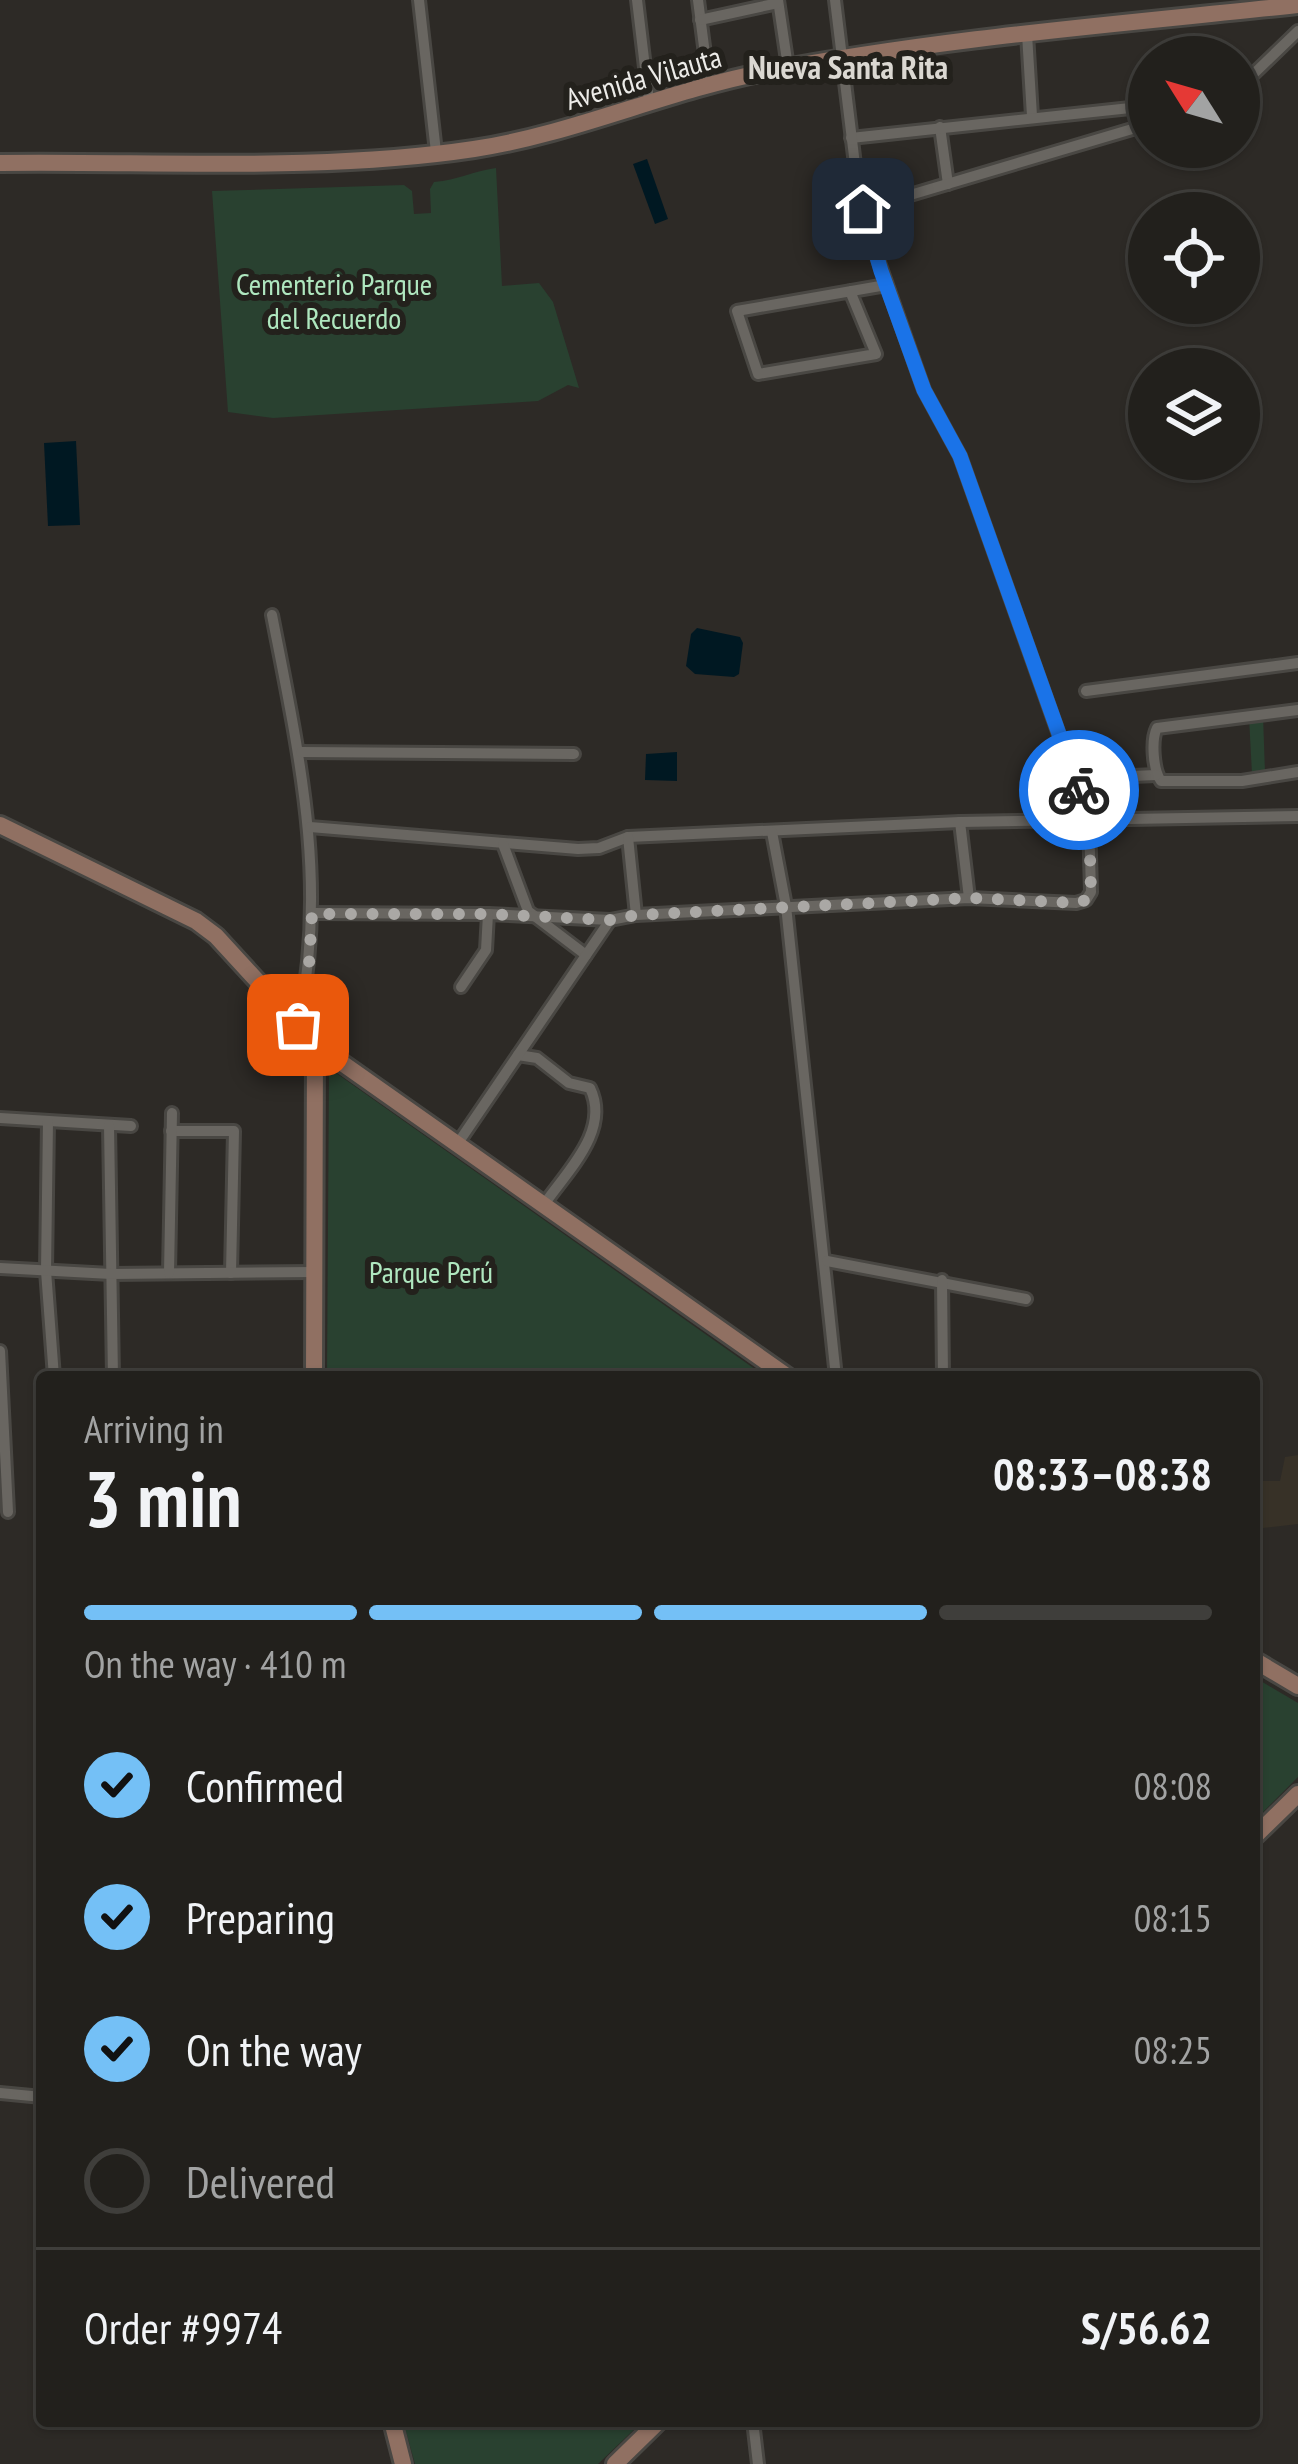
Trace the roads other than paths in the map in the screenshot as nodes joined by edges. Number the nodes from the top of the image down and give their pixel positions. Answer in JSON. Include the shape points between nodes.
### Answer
{"nodes":[{"id":1,"x":419,"y":0,"type":"edge"},
{"id":2,"x":637,"y":0,"type":"edge"},
{"id":3,"x":698,"y":0,"type":"edge"},
{"id":4,"x":835,"y":0,"type":"edge"},
{"id":5,"x":778,"y":1,"type":"edge"},
{"id":6,"x":1298,"y":5,"type":"edge"},
{"id":7,"x":700,"y":20,"type":"junction"},
{"id":8,"x":1298,"y":31,"type":"edge"},
{"id":9,"x":1027,"y":34,"type":"junction"},
{"id":10,"x":841,"y":58,"type":"junction"},
{"id":11,"x":788,"y":68,"type":"junction"},
{"id":12,"x":1260,"y":68,"type":"edge"},
{"id":13,"x":709,"y":86,"type":"junction"},
{"id":14,"x":649,"y":100,"type":"junction"},
{"id":15,"x":1128,"y":108,"type":"edge"},
{"id":16,"x":1032,"y":116,"type":"junction"},
{"id":17,"x":940,"y":127,"type":"junction"},
{"id":18,"x":1128,"y":130,"type":"edge"},
{"id":19,"x":851,"y":138,"type":"junction"},
{"id":20,"x":436,"y":152,"type":"junction"},
{"id":21,"x":0,"y":163,"type":"edge"},
{"id":22,"x":948,"y":184,"type":"junction"},
{"id":23,"x":863,"y":209,"type":"junction"},
{"id":24,"x":886,"y":285,"type":"junction"},
{"id":25,"x":850,"y":291,"type":"junction"},
{"id":26,"x":272,"y":615,"type":"dead end"},
{"id":27,"x":1298,"y":662,"type":"edge"},
{"id":28,"x":1087,"y":691,"type":"dead end"},
{"id":29,"x":1298,"y":710,"type":"edge"},
{"id":30,"x":301,"y":752,"type":"junction"},
{"id":31,"x":574,"y":754,"type":"dead end"},
{"id":32,"x":1298,"y":772,"type":"edge"},
{"id":33,"x":1156,"y":775,"type":"junction"},
{"id":34,"x":1133,"y":776,"type":"dead end"},
{"id":35,"x":1298,"y":816,"type":"edge"},
{"id":36,"x":1089,"y":819,"type":"junction"},
{"id":37,"x":960,"y":822,"type":"junction"},
{"id":38,"x":0,"y":824,"type":"edge"},
{"id":39,"x":310,"y":826,"type":"junction"},
{"id":40,"x":772,"y":832,"type":"junction"},
{"id":41,"x":628,"y":837,"type":"junction"},
{"id":42,"x":503,"y":844,"type":"junction"},
{"id":43,"x":969,"y":898,"type":"junction"},
{"id":44,"x":786,"y":906,"type":"junction"},
{"id":45,"x":312,"y":914,"type":"junction"},
{"id":46,"x":488,"y":914,"type":"junction"},
{"id":47,"x":636,"y":915,"type":"junction"},
{"id":48,"x":540,"y":917,"type":"junction"},
{"id":49,"x":610,"y":920,"type":"junction"},
{"id":50,"x":586,"y":955,"type":"junction"},
{"id":51,"x":461,"y":987,"type":"dead end"},
{"id":52,"x":298,"y":1025,"type":"junction"},
{"id":53,"x":315,"y":1044,"type":"junction"},
{"id":54,"x":518,"y":1055,"type":"junction"},
{"id":55,"x":172,"y":1113,"type":"dead end"},
{"id":56,"x":0,"y":1118,"type":"edge"},
{"id":57,"x":48,"y":1121,"type":"junction"},
{"id":58,"x":109,"y":1125,"type":"junction"},
{"id":59,"x":131,"y":1126,"type":"dead end"},
{"id":60,"x":172,"y":1131,"type":"junction"},
{"id":61,"x":456,"y":1146,"type":"junction"},
{"id":62,"x":543,"y":1206,"type":"junction"},
{"id":63,"x":827,"y":1261,"type":"junction"},
{"id":64,"x":0,"y":1268,"type":"edge"},
{"id":65,"x":46,"y":1271,"type":"junction"},
{"id":66,"x":314,"y":1272,"type":"junction"},
{"id":67,"x":169,"y":1273,"type":"junction"},
{"id":68,"x":231,"y":1273,"type":"junction"},
{"id":69,"x":111,"y":1274,"type":"junction"},
{"id":70,"x":942,"y":1280,"type":"junction"},
{"id":71,"x":1026,"y":1299,"type":"dead end"},
{"id":72,"x":0,"y":1352,"type":"edge"},
{"id":73,"x":54,"y":1371,"type":"edge"},
{"id":74,"x":113,"y":1371,"type":"edge"},
{"id":75,"x":314,"y":1371,"type":"edge"},
{"id":76,"x":779,"y":1371,"type":"edge"},
{"id":77,"x":836,"y":1371,"type":"edge"},
{"id":78,"x":943,"y":1371,"type":"edge"},
{"id":79,"x":3,"y":1487,"type":"edge"},
{"id":80,"x":8,"y":1512,"type":"dead end"},
{"id":81,"x":1260,"y":1664,"type":"edge"},
{"id":82,"x":1298,"y":1686,"type":"edge"},
{"id":83,"x":1298,"y":1794,"type":"edge"},
{"id":84,"x":1260,"y":1831,"type":"edge"},
{"id":85,"x":0,"y":2093,"type":"edge"},
{"id":86,"x":36,"y":2096,"type":"edge"},
{"id":87,"x":393,"y":2427,"type":"edge"},
{"id":88,"x":653,"y":2427,"type":"edge"},
{"id":89,"x":754,"y":2427,"type":"edge"},
{"id":90,"x":400,"y":2459,"type":"edge"},
{"id":91,"x":615,"y":2464,"type":"edge"},
{"id":92,"x":758,"y":2464,"type":"edge"}],
"edges":[{"from":1,"to":20,"type":"street"},
{"from":2,"to":14,"type":"street"},
{"from":3,"to":7,"type":"street"},
{"from":4,"to":10,"type":"street"},
{"from":5,"to":7,"type":"street"},
{"from":5,"to":11,"type":"street"},
{"from":6,"to":9,"type":"street","name":"Avenida Vilauta"},
{"from":7,"to":13,"type":"street"},
{"from":8,"to":12,"type":"street"},
{"from":9,"to":10,"type":"street","name":"Avenida Vilauta"},
{"from":9,"to":16,"type":"street"},
{"from":10,"to":11,"type":"street","name":"Avenida Vilauta"},
{"from":10,"to":19,"type":"street"},
{"from":11,"to":13,"type":"street","name":"Avenida Vilauta"},
{"from":13,"to":14,"type":"street","name":"Avenida Vilauta"},
{"from":14,"to":20,"type":"street","name":"Avenida Vilauta","via":[[507,143]]},
{"from":15,"to":16,"type":"street"},
{"from":16,"to":17,"type":"street"},
{"from":17,"to":19,"type":"street"},
{"from":17,"to":22,"type":"street"},
{"from":18,"to":22,"type":"street"},
{"from":19,"to":23,"type":"street"},
{"from":20,"to":21,"type":"street","name":"Avenida Vilauta","via":[[296,162]]},
{"from":22,"to":23,"type":"street"},
{"from":23,"to":24,"type":"street"},
{"from":24,"to":25,"type":"street"},
{"from":24,"to":36,"type":"street","via":[[924,390],[960,456]]},
{"from":25,"to":25,"type":"street","via":[[875,354],[758,374],[736,311]]},
{"from":26,"to":30,"type":"street"},
{"from":27,"to":28,"type":"street"},
{"from":29,"to":33,"type":"street","via":[[1157,728]]},
{"from":30,"to":31,"type":"street"},
{"from":30,"to":39,"type":"street"},
{"from":32,"to":33,"type":"street","via":[[1242,781]]},
{"from":33,"to":34,"type":"street"},
{"from":35,"to":36,"type":"street"},
{"from":36,"to":37,"type":"street"},
{"from":36,"to":43,"type":"street","via":[[1086,900]]},
{"from":37,"to":40,"type":"street"},
{"from":37,"to":43,"type":"street"},
{"from":38,"to":52,"type":"street","via":[[196,921]]},
{"from":39,"to":42,"type":"street"},
{"from":39,"to":45,"type":"street"},
{"from":40,"to":41,"type":"street"},
{"from":40,"to":44,"type":"street"},
{"from":41,"to":42,"type":"street","via":[[599,848]]},
{"from":41,"to":47,"type":"street"},
{"from":42,"to":48,"type":"street","via":[[528,911]]},
{"from":43,"to":44,"type":"street"},
{"from":44,"to":47,"type":"street"},
{"from":44,"to":63,"type":"street"},
{"from":45,"to":46,"type":"street"},
{"from":45,"to":52,"type":"street"},
{"from":46,"to":48,"type":"street"},
{"from":46,"to":51,"type":"street","via":[[486,950]]},
{"from":47,"to":49,"type":"street"},
{"from":48,"to":49,"type":"street"},
{"from":48,"to":50,"type":"street"},
{"from":49,"to":50,"type":"street"},
{"from":50,"to":54,"type":"street"},
{"from":52,"to":53,"type":"street"},
{"from":53,"to":61,"type":"street"},
{"from":53,"to":66,"type":"street"},
{"from":54,"to":61,"type":"street"},
{"from":54,"to":62,"type":"street","via":[[587,1086],[596,1099],[596,1129]]},
{"from":55,"to":60,"type":"street"},
{"from":56,"to":57,"type":"street"},
{"from":57,"to":58,"type":"street"},
{"from":57,"to":65,"type":"street"},
{"from":58,"to":59,"type":"street"},
{"from":58,"to":69,"type":"street"},
{"from":60,"to":67,"type":"street"},
{"from":60,"to":68,"type":"street","via":[[234,1131]]},
{"from":61,"to":62,"type":"street"},
{"from":62,"to":76,"type":"street"},
{"from":63,"to":70,"type":"street"},
{"from":63,"to":77,"type":"street"},
{"from":64,"to":65,"type":"street"},
{"from":65,"to":69,"type":"street"},
{"from":65,"to":73,"type":"street"},
{"from":66,"to":68,"type":"street"},
{"from":66,"to":75,"type":"street"},
{"from":67,"to":68,"type":"street"},
{"from":67,"to":69,"type":"street"},
{"from":69,"to":74,"type":"street"},
{"from":70,"to":71,"type":"street"},
{"from":70,"to":78,"type":"street"},
{"from":72,"to":79,"type":"street"},
{"from":79,"to":80,"type":"street"},
{"from":81,"to":82,"type":"street"},
{"from":83,"to":84,"type":"street"},
{"from":85,"to":86,"type":"street"},
{"from":87,"to":90,"type":"street"},
{"from":88,"to":91,"type":"street"},
{"from":89,"to":92,"type":"street"}]}
